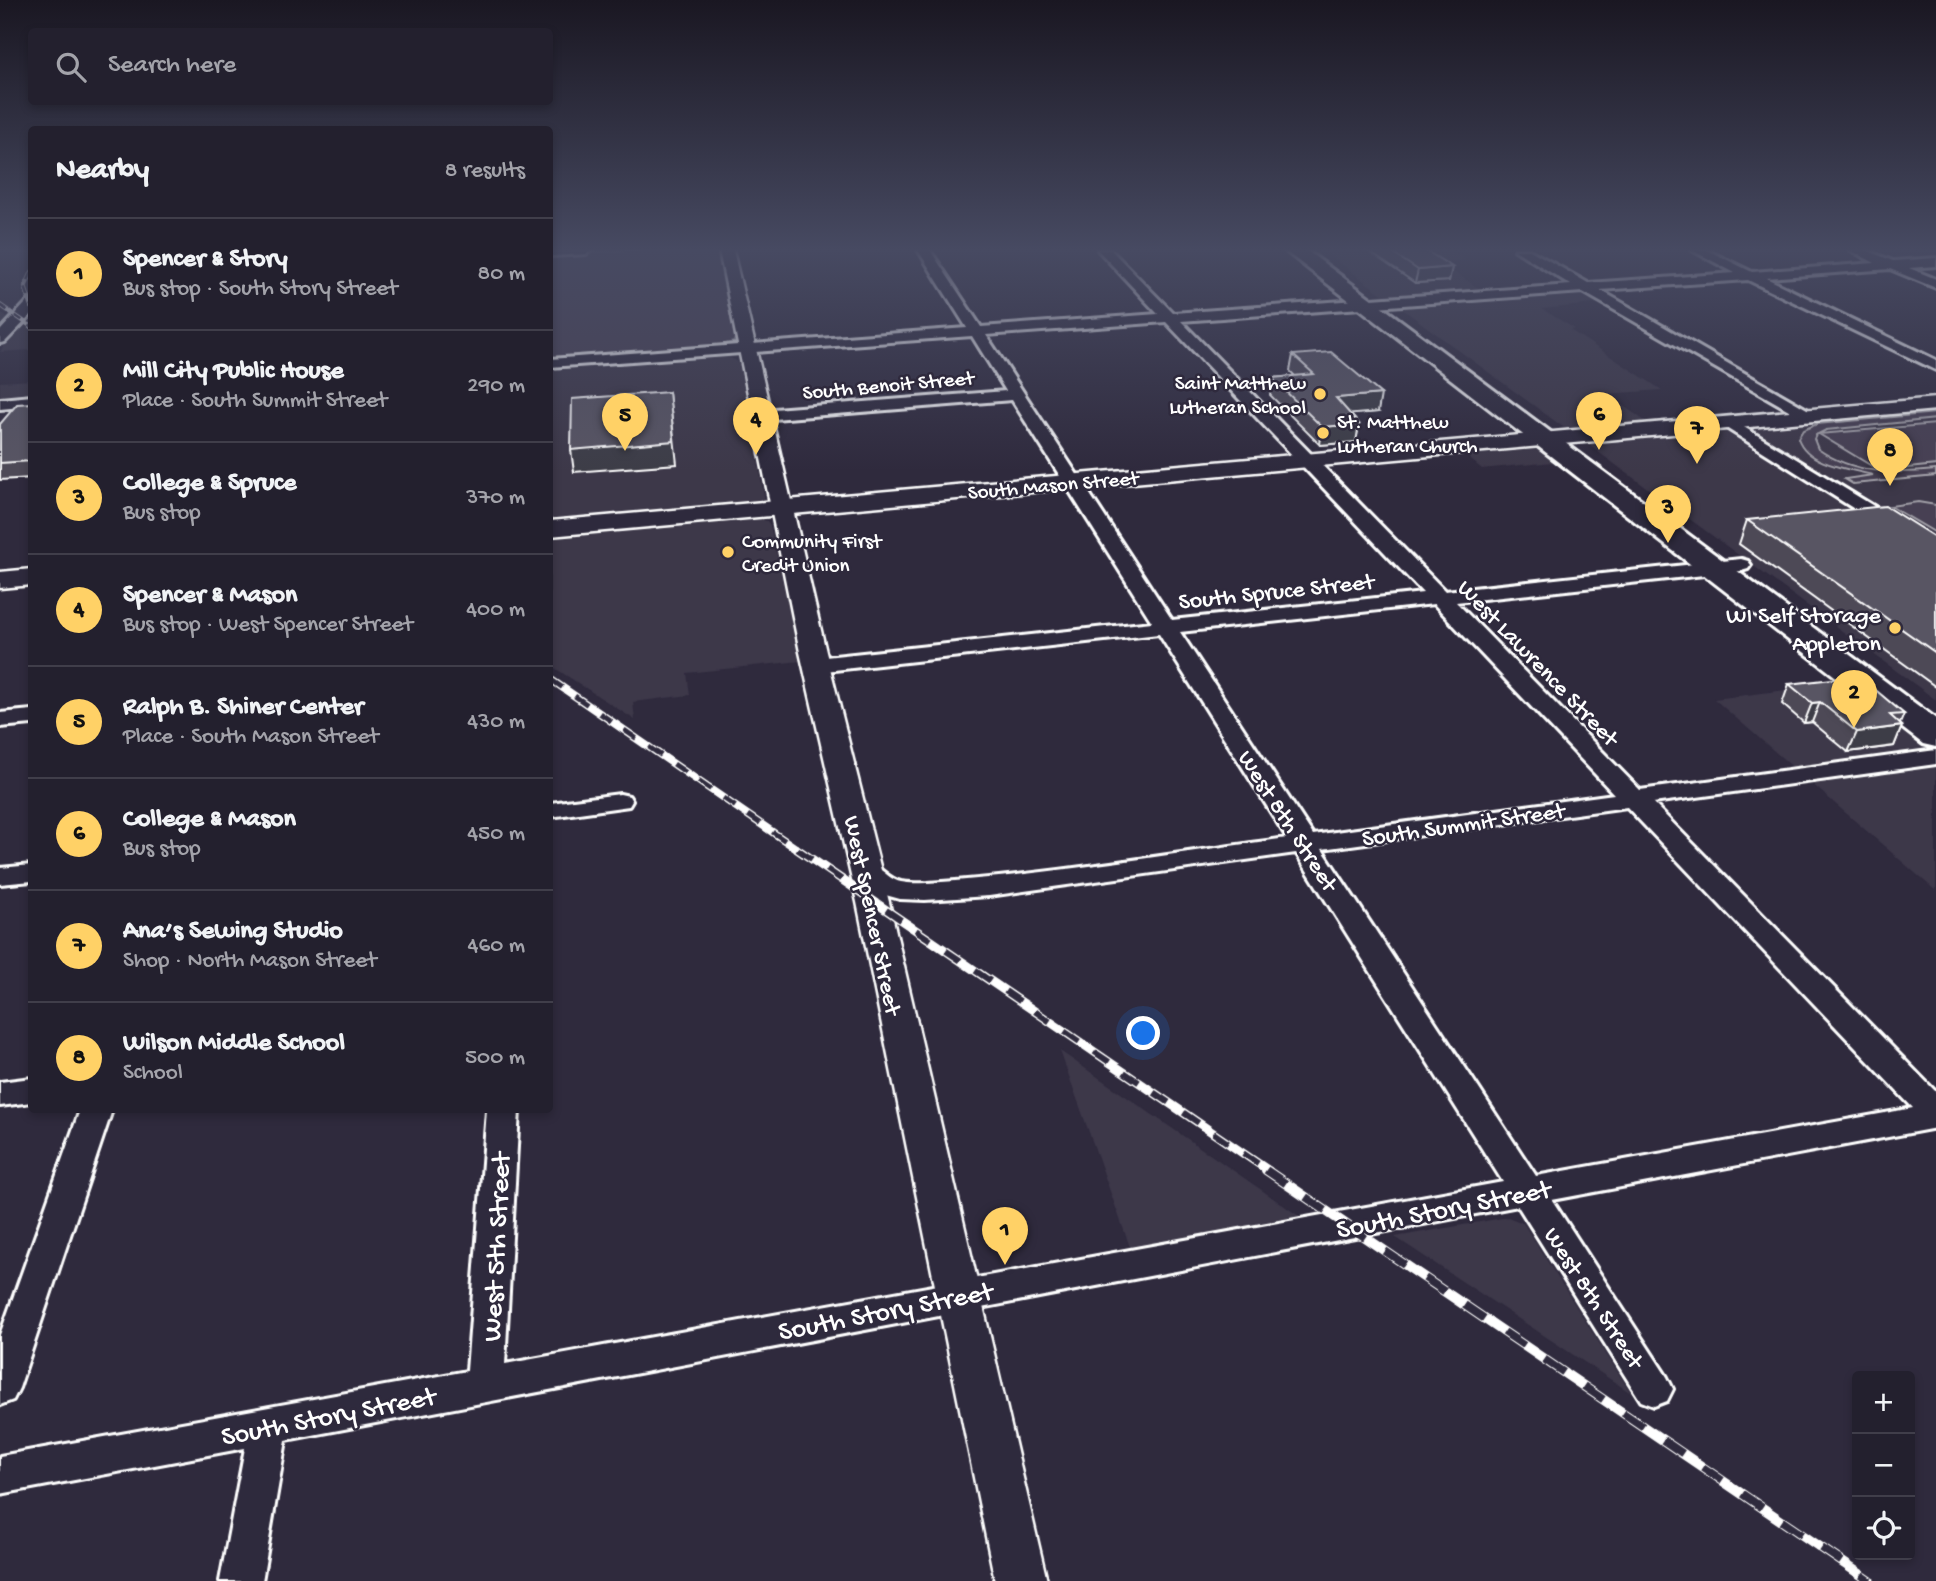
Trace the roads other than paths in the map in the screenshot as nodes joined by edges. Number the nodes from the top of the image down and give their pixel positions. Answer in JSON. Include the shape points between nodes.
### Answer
{"nodes":[{"id":1,"x":14,"y":324,"type":"edge"},
{"id":2,"x":741,"y":324,"type":"edge"},
{"id":3,"x":973,"y":324,"type":"edge"},
{"id":4,"x":1091,"y":324,"type":"edge"},
{"id":5,"x":1176,"y":324,"type":"edge"},
{"id":6,"x":1403,"y":324,"type":"edge"},
{"id":7,"x":1648,"y":324,"type":"edge"},
{"id":8,"x":1849,"y":324,"type":"edge"},
{"id":9,"x":978,"y":332,"type":"junction"},
{"id":10,"x":0,"y":339,"type":"edge"},
{"id":11,"x":746,"y":348,"type":"junction"},
{"id":12,"x":553,"y":363,"type":"edge"},
{"id":13,"x":1936,"y":366,"type":"edge"},
{"id":14,"x":1018,"y":395,"type":"junction"},
{"id":15,"x":28,"y":401,"type":"edge"},
{"id":16,"x":0,"y":404,"type":"edge"},
{"id":17,"x":1936,"y":404,"type":"edge"},
{"id":18,"x":761,"y":415,"type":"junction"},
{"id":19,"x":1808,"y":416,"type":"junction"},
{"id":20,"x":1729,"y":423,"type":"junction"},
{"id":21,"x":1555,"y":438,"type":"junction"},
{"id":22,"x":1308,"y":460,"type":"junction"},
{"id":23,"x":1073,"y":481,"type":"junction"},
{"id":24,"x":781,"y":509,"type":"junction"},
{"id":25,"x":553,"y":529,"type":"edge"},
{"id":26,"x":1936,"y":552,"type":"edge"},
{"id":27,"x":1741,"y":565,"type":"junction"},
{"id":28,"x":1713,"y":568,"type":"junction"},
{"id":29,"x":28,"y":577,"type":"edge"},
{"id":30,"x":0,"y":580,"type":"edge"},
{"id":31,"x":1441,"y":599,"type":"junction"},
{"id":32,"x":1166,"y":628,"type":"junction"},
{"id":33,"x":816,"y":665,"type":"junction"},
{"id":34,"x":1936,"y":709,"type":"edge"},
{"id":35,"x":28,"y":717,"type":"edge"},
{"id":36,"x":0,"y":720,"type":"edge"},
{"id":37,"x":1936,"y":736,"type":"edge"},
{"id":38,"x":1936,"y":757,"type":"edge"},
{"id":39,"x":1635,"y":799,"type":"junction"},
{"id":40,"x":620,"y":801,"type":"dead end"},
{"id":41,"x":553,"y":810,"type":"edge"},
{"id":42,"x":1304,"y":844,"type":"junction"},
{"id":43,"x":864,"y":869,"type":"junction"},
{"id":44,"x":28,"y":873,"type":"edge"},
{"id":45,"x":0,"y":876,"type":"edge"},
{"id":46,"x":989,"y":887,"type":"junction"},
{"id":47,"x":873,"y":902,"type":"junction"},
{"id":48,"x":28,"y":1090,"type":"edge"},
{"id":49,"x":0,"y":1094,"type":"edge"},
{"id":50,"x":95,"y":1113,"type":"edge"},
{"id":51,"x":503,"y":1113,"type":"edge"},
{"id":52,"x":1936,"y":1114,"type":"edge"},
{"id":53,"x":1528,"y":1191,"type":"junction"},
{"id":54,"x":956,"y":1295,"type":"junction"},
{"id":55,"x":485,"y":1384,"type":"junction"},
{"id":56,"x":0,"y":1388,"type":"edge"},
{"id":57,"x":1654,"y":1389,"type":"dead end"},
{"id":58,"x":269,"y":1424,"type":"junction"},
{"id":59,"x":0,"y":1475,"type":"edge"},
{"id":60,"x":241,"y":1581,"type":"edge"},
{"id":61,"x":1021,"y":1581,"type":"edge"}],
"edges":[{"from":1,"to":10,"type":"street"},
{"from":2,"to":11,"type":"street","name":"West Spencer Street"},
{"from":3,"to":9,"type":"street","name":"West 8th Street"},
{"from":4,"to":9,"type":"street"},
{"from":5,"to":22,"type":"street","name":"West Lawrence Street"},
{"from":6,"to":21,"type":"main road"},
{"from":7,"to":19,"type":"street"},
{"from":8,"to":13,"type":"street"},
{"from":9,"to":11,"type":"street"},
{"from":9,"to":14,"type":"street","name":"West 8th Street"},
{"from":11,"to":12,"type":"street"},
{"from":11,"to":18,"type":"street","name":"West Spencer Street"},
{"from":14,"to":18,"type":"street","name":"South Benoit Street"},
{"from":14,"to":23,"type":"street","name":"West 8th Street"},
{"from":15,"to":16,"type":"street"},
{"from":17,"to":19,"type":"main road","name":"South Mason Street"},
{"from":18,"to":24,"type":"street","name":"West Spencer Street"},
{"from":19,"to":20,"type":"main road","name":"South Mason Street"},
{"from":20,"to":21,"type":"main road","name":"South Mason Street"},
{"from":20,"to":26,"type":"street"},
{"from":21,"to":22,"type":"main road","name":"South Mason Street"},
{"from":21,"to":27,"type":"main road"},
{"from":21,"to":28,"type":"main road"},
{"from":22,"to":23,"type":"main road","name":"South Mason Street"},
{"from":22,"to":31,"type":"street","name":"West Lawrence Street"},
{"from":23,"to":24,"type":"main road","name":"South Mason Street"},
{"from":23,"to":32,"type":"street","name":"West 8th Street"},
{"from":24,"to":25,"type":"main road","name":"South Mason Street"},
{"from":24,"to":33,"type":"street","name":"West Spencer Street"},
{"from":27,"to":28,"type":"street","name":"South Spruce Street"},
{"from":27,"to":34,"type":"main road"},
{"from":28,"to":31,"type":"street","name":"South Spruce Street"},
{"from":28,"to":37,"type":"main road"},
{"from":29,"to":30,"type":"main road"},
{"from":31,"to":32,"type":"street","name":"South Spruce Street"},
{"from":31,"to":39,"type":"street","name":"West Lawrence Street"},
{"from":32,"to":33,"type":"street","name":"South Spruce Street"},
{"from":32,"to":42,"type":"street","name":"West 8th Street"},
{"from":33,"to":43,"type":"street","name":"West Spencer Street"},
{"from":35,"to":36,"type":"street"},
{"from":38,"to":39,"type":"street","name":"South Summit Street"},
{"from":39,"to":42,"type":"street","name":"South Summit Street"},
{"from":39,"to":52,"type":"street","name":"West Lawrence Street"},
{"from":40,"to":41,"type":"street"},
{"from":42,"to":46,"type":"street","name":"South Summit Street"},
{"from":42,"to":53,"type":"street","name":"West 8th Street"},
{"from":43,"to":46,"type":"street","name":"South Summit Street","via":[[901,891]]},
{"from":43,"to":47,"type":"street","name":"West Spencer Street"},
{"from":44,"to":45,"type":"street"},
{"from":46,"to":47,"type":"street","name":"South Summit Street","via":[[971,896],[918,904]]},
{"from":47,"to":54,"type":"street","name":"West Spencer Street"},
{"from":48,"to":49,"type":"street"},
{"from":50,"to":56,"type":"street"},
{"from":51,"to":55,"type":"street","name":"West 5th Street"},
{"from":52,"to":53,"type":"street","name":"South Story Street"},
{"from":53,"to":54,"type":"street","name":"South Story Street"},
{"from":53,"to":57,"type":"street","name":"West 8th Street"},
{"from":54,"to":55,"type":"street","name":"South Story Street"},
{"from":54,"to":61,"type":"street","name":"West Spencer Street"},
{"from":55,"to":58,"type":"street","name":"South Story Street"},
{"from":58,"to":59,"type":"street","name":"South Story Street"},
{"from":58,"to":60,"type":"street"}]}
